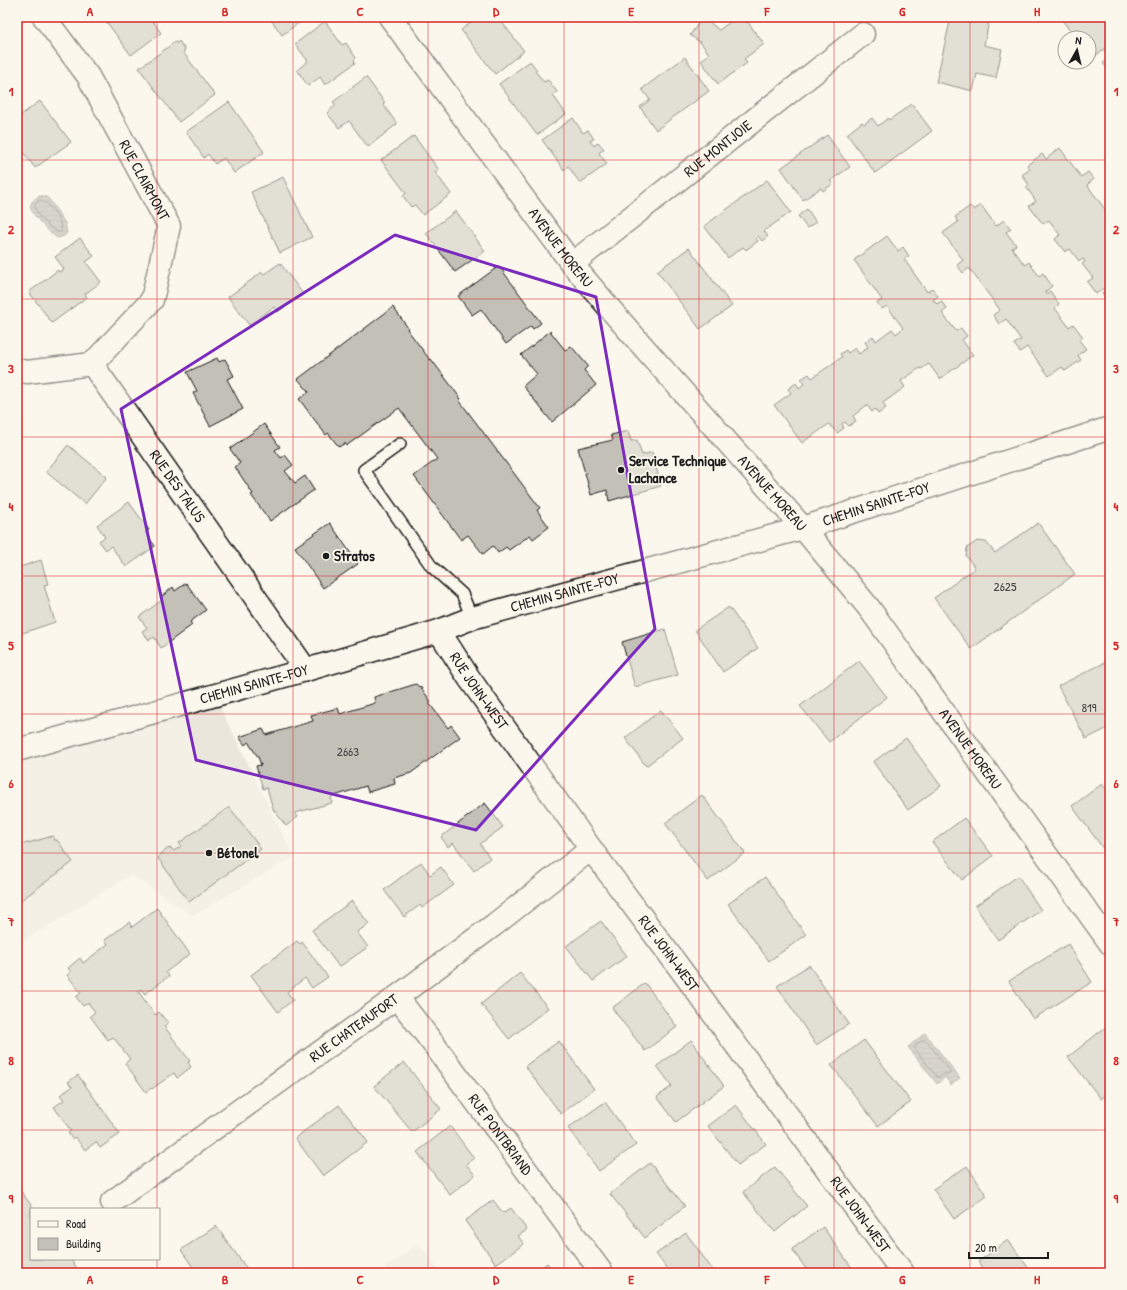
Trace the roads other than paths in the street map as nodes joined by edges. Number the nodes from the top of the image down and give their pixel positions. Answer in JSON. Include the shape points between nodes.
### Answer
{"nodes":[{"id":1,"x":44,"y":17,"type":"edge"},
{"id":2,"x":390,"y":17,"type":"edge"},
{"id":3,"x":863,"y":34,"type":"dead end"},
{"id":4,"x":572,"y":264,"type":"junction"},
{"id":5,"x":92,"y":364,"type":"junction"},
{"id":6,"x":17,"y":370,"type":"edge"},
{"id":7,"x":1110,"y":428,"type":"edge"},
{"id":8,"x":400,"y":444,"type":"dead end"},
{"id":9,"x":803,"y":528,"type":"junction"},
{"id":10,"x":472,"y":618,"type":"junction"},
{"id":11,"x":439,"y":631,"type":"junction"},
{"id":12,"x":306,"y":670,"type":"junction"},
{"id":13,"x":17,"y":750,"type":"edge"},
{"id":14,"x":591,"y":849,"type":"junction"},
{"id":15,"x":1110,"y":943,"type":"edge"},
{"id":16,"x":397,"y":997,"type":"junction"},
{"id":17,"x":112,"y":1202,"type":"dead end"},
{"id":18,"x":602,"y":1273,"type":"edge"},
{"id":19,"x":903,"y":1273,"type":"edge"}],
"edges":[{"from":1,"to":5,"type":"street","name":"RUE CLAIRMONT","via":[[88,76],[169,226],[152,300]]},
{"from":2,"to":4,"type":"street","name":"AVENUE MOREAU"},
{"from":3,"to":4,"type":"street","name":"RUE MONTJOIE"},
{"from":4,"to":9,"type":"street","name":"AVENUE MOREAU"},
{"from":5,"to":6,"type":"street","via":[[27,372]]},
{"from":5,"to":12,"type":"street","name":"RUE DES TALUS"},
{"from":7,"to":9,"type":"street","name":"CHEMIN SAINTE-FOY"},
{"from":8,"to":10,"type":"lane","via":[[364,470],[432,567],[462,594]]},
{"from":9,"to":10,"type":"street","name":"CHEMIN SAINTE-FOY"},
{"from":9,"to":15,"type":"street","name":"AVENUE MOREAU","via":[[869,608]]},
{"from":10,"to":11,"type":"street","name":"CHEMIN SAINTE-FOY"},
{"from":11,"to":12,"type":"street","name":"CHEMIN SAINTE-FOY"},
{"from":11,"to":14,"type":"street","name":"RUE JOHN-WEST","via":[[469,678]]},
{"from":12,"to":13,"type":"street","name":"CHEMIN SAINTE-FOY"},
{"from":14,"to":16,"type":"street","name":"RUE CHATEAUFORT"},
{"from":14,"to":19,"type":"street","name":"RUE JOHN-WEST"},
{"from":16,"to":17,"type":"street","name":"RUE CHATEAUFORT"},
{"from":16,"to":18,"type":"street","name":"RUE PONTBRIAND"}]}
